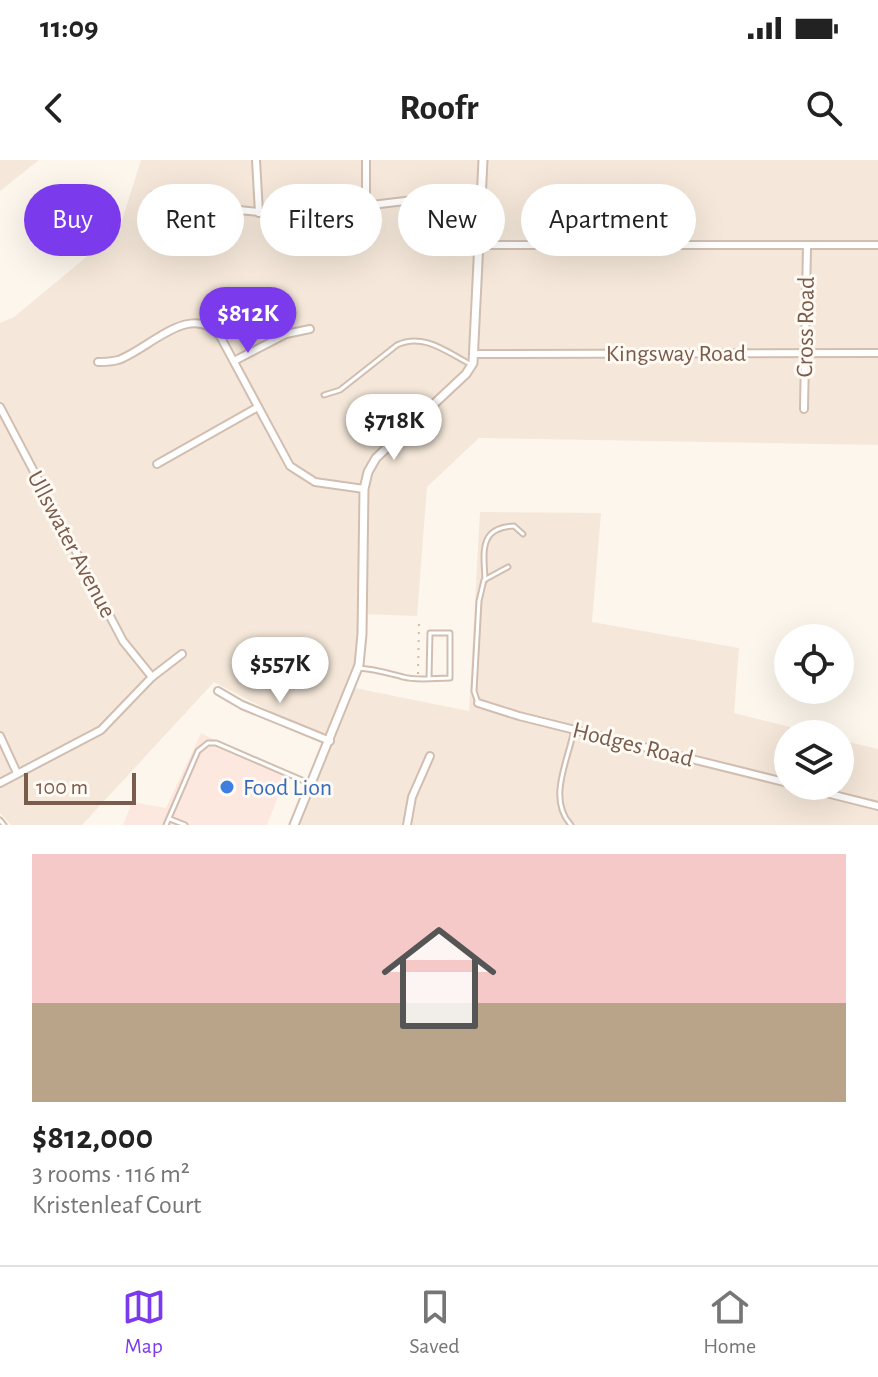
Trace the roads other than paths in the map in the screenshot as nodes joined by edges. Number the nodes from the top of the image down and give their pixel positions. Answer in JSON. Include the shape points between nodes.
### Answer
{"nodes":[{"id":1,"x":256,"y":160,"type":"edge"},
{"id":2,"x":366,"y":160,"type":"edge"},
{"id":3,"x":483,"y":160,"type":"edge"},
{"id":4,"x":366,"y":184,"type":"edge"},
{"id":5,"x":482,"y":184,"type":"edge"},
{"id":6,"x":244,"y":209,"type":"edge"},
{"id":7,"x":259,"y":213,"type":"joint"},
{"id":8,"x":505,"y":245,"type":"edge"},
{"id":9,"x":878,"y":245,"type":"edge"},
{"id":10,"x":807,"y":246,"type":"junction"},
{"id":11,"x":478,"y":256,"type":"edge"},
{"id":12,"x":310,"y":329,"type":"dead end"},
{"id":13,"x":804,"y":353,"type":"junction"},
{"id":14,"x":878,"y":353,"type":"edge"},
{"id":15,"x":475,"y":354,"type":"junction"},
{"id":16,"x":234,"y":361,"type":"junction"},
{"id":17,"x":98,"y":362,"type":"dead end"},
{"id":18,"x":472,"y":365,"type":"junction"},
{"id":19,"x":324,"y":395,"type":"dead end"},
{"id":20,"x":258,"y":407,"type":"junction"},
{"id":21,"x":0,"y":408,"type":"edge"},
{"id":22,"x":804,"y":409,"type":"dead end"},
{"id":23,"x":157,"y":464,"type":"dead end"},
{"id":24,"x":364,"y":489,"type":"junction"},
{"id":25,"x":523,"y":534,"type":"dead end"},
{"id":26,"x":508,"y":567,"type":"dead end"},
{"id":27,"x":485,"y":580,"type":"junction"},
{"id":28,"x":182,"y":654,"type":"dead end"},
{"id":29,"x":358,"y":668,"type":"junction"},
{"id":30,"x":152,"y":677,"type":"junction"},
{"id":31,"x":429,"y":678,"type":"junction"},
{"id":32,"x":218,"y":691,"type":"dead end"},
{"id":33,"x":478,"y":703,"type":"joint"},
{"id":34,"x":574,"y":730,"type":"junction"},
{"id":35,"x":0,"y":736,"type":"edge"},
{"id":36,"x":330,"y":741,"type":"junction"},
{"id":37,"x":430,"y":756,"type":"dead end"},
{"id":38,"x":17,"y":773,"type":"junction"},
{"id":39,"x":774,"y":780,"type":"edge"},
{"id":40,"x":0,"y":783,"type":"edge"},
{"id":41,"x":311,"y":784,"type":"junction"},
{"id":42,"x":854,"y":800,"type":"edge"},
{"id":43,"x":878,"y":806,"type":"edge"},
{"id":44,"x":169,"y":818,"type":"junction"},
{"id":45,"x":0,"y":820,"type":"edge"},
{"id":46,"x":4,"y":825,"type":"edge"},
{"id":47,"x":166,"y":825,"type":"edge"},
{"id":48,"x":185,"y":825,"type":"edge"},
{"id":49,"x":294,"y":825,"type":"edge"},
{"id":50,"x":407,"y":825,"type":"edge"},
{"id":51,"x":571,"y":825,"type":"edge"}],
"edges":[{"from":1,"to":7,"type":"street"},
{"from":2,"to":4,"type":"street"},
{"from":3,"to":5,"type":"street"},
{"from":6,"to":7,"type":"street"},
{"from":8,"to":10,"type":"street"},
{"from":9,"to":10,"type":"street"},
{"from":10,"to":13,"type":"street","name":"Cross Road"},
{"from":11,"to":15,"type":"street"},
{"from":12,"to":16,"type":"street","via":[[286,334]]},
{"from":13,"to":14,"type":"street","name":"Kingsway Road"},
{"from":13,"to":15,"type":"street","name":"Kingsway Road"},
{"from":13,"to":22,"type":"street","name":"Cross Road"},
{"from":15,"to":18,"type":"street"},
{"from":16,"to":17,"type":"street","via":[[215,330],[195,322],[124,357]]},
{"from":16,"to":20,"type":"street"},
{"from":18,"to":19,"type":"lane","via":[[431,343],[408,340],[340,390]]},
{"from":18,"to":24,"type":"street","via":[[376,458]]},
{"from":20,"to":23,"type":"street"},
{"from":20,"to":24,"type":"street","via":[[298,473],[323,485]]},
{"from":21,"to":30,"type":"street","name":"Ullswater Avenue","via":[[123,641]]},
{"from":24,"to":29,"type":"street"},
{"from":25,"to":27,"type":"lane","via":[[514,526],[489,534]]},
{"from":26,"to":27,"type":"lane"},
{"from":27,"to":33,"type":"lane","via":[[476,631]]},
{"from":28,"to":30,"type":"street"},
{"from":29,"to":31,"type":"lane"},
{"from":29,"to":36,"type":"street"},
{"from":30,"to":38,"type":"street","via":[[101,730]]},
{"from":31,"to":31,"type":"lane","via":[[450,678],[450,633],[430,633]]},
{"from":32,"to":36,"type":"street"},
{"from":33,"to":34,"type":"street","name":"Hodges Road"},
{"from":34,"to":39,"type":"street","name":"Hodges Road"},
{"from":34,"to":51,"type":"lane","via":[[558,800]]},
{"from":35,"to":38,"type":"street"},
{"from":36,"to":41,"type":"street"},
{"from":37,"to":50,"type":"street"},
{"from":38,"to":40,"type":"street"},
{"from":41,"to":44,"type":"lane","via":[[208,743],[198,751]]},
{"from":41,"to":49,"type":"street"},
{"from":42,"to":43,"type":"street"},
{"from":44,"to":47,"type":"lane"},
{"from":44,"to":48,"type":"lane"},
{"from":45,"to":46,"type":"lane"}]}
